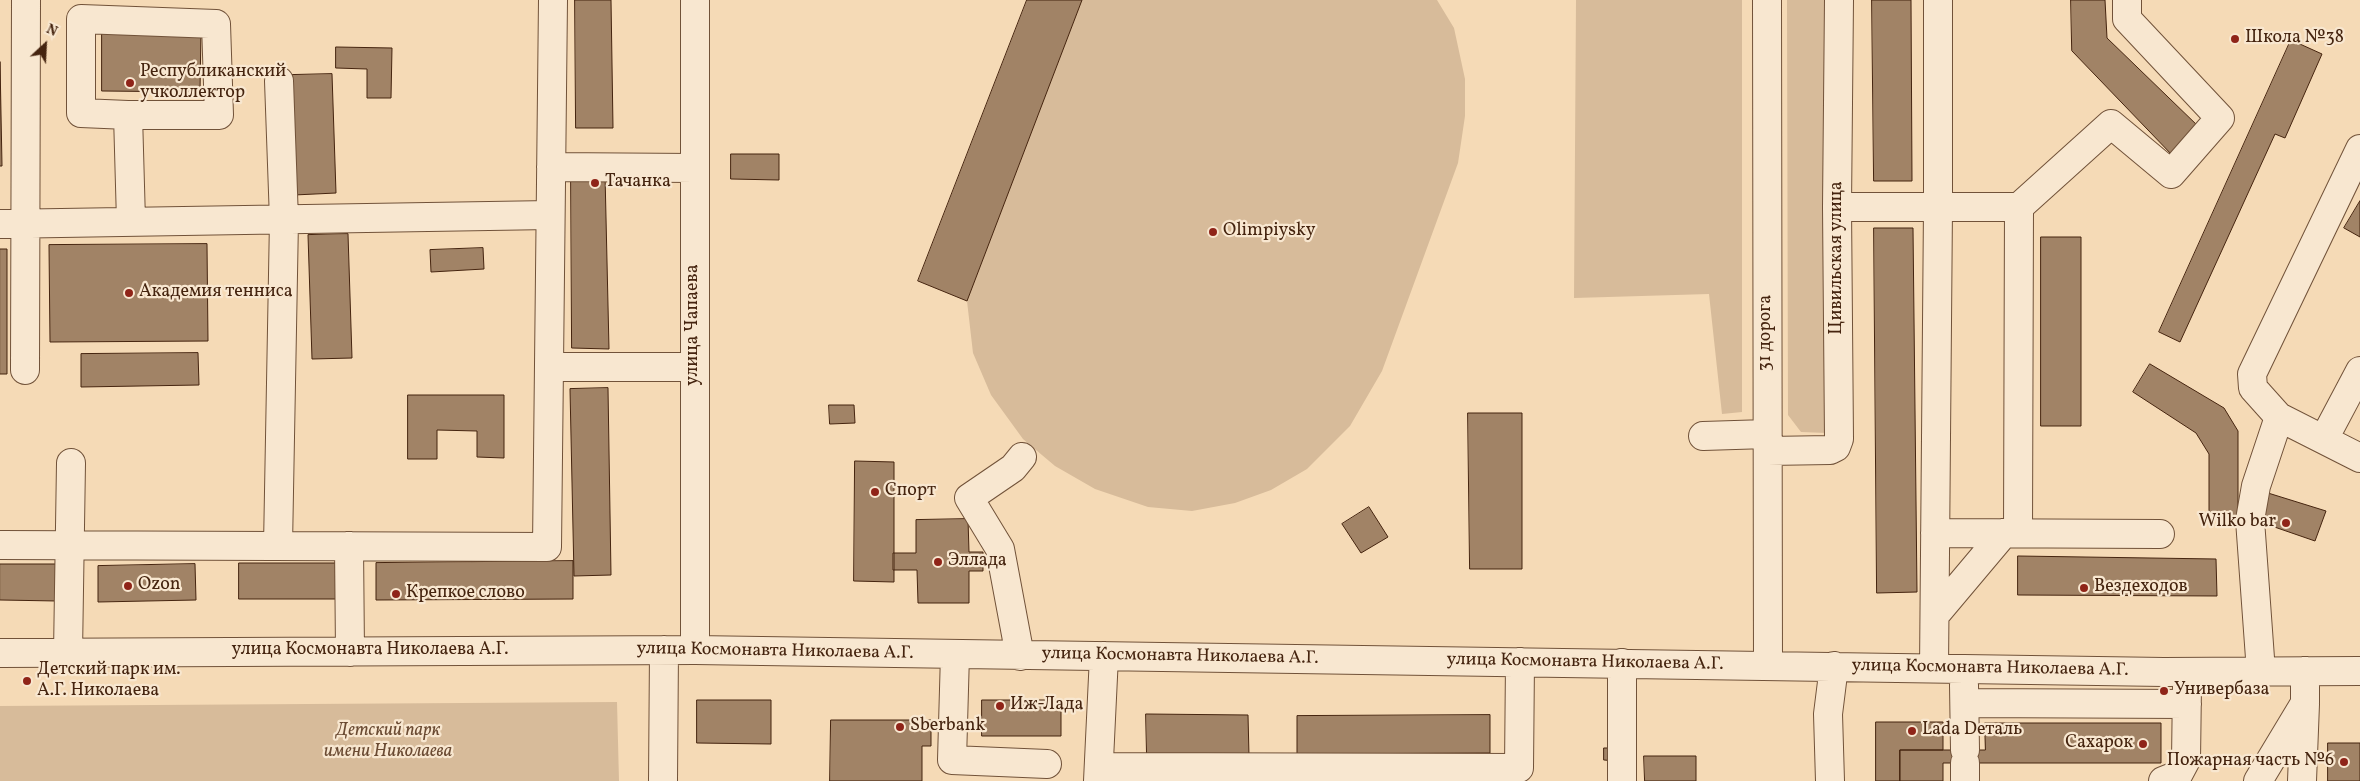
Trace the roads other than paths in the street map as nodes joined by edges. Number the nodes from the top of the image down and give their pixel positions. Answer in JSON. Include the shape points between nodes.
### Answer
{"nodes":[{"id":1,"x":26,"y":0,"type":"edge"},
{"id":2,"x":553,"y":0,"type":"edge"},
{"id":3,"x":695,"y":0,"type":"edge"},
{"id":4,"x":1767,"y":0,"type":"edge"},
{"id":5,"x":1839,"y":0,"type":"edge"},
{"id":6,"x":1938,"y":0,"type":"edge"},
{"id":7,"x":2127,"y":0,"type":"edge"},
{"id":8,"x":279,"y":82,"type":"dead end"},
{"id":9,"x":128,"y":115,"type":"junction"},
{"id":10,"x":2360,"y":149,"type":"edge"},
{"id":11,"x":551,"y":167,"type":"junction"},
{"id":12,"x":694,"y":168,"type":"junction"},
{"id":13,"x":1837,"y":207,"type":"junction"},
{"id":14,"x":1938,"y":207,"type":"junction"},
{"id":15,"x":2019,"y":207,"type":"junction"},
{"id":16,"x":550,"y":215,"type":"junction"},
{"id":17,"x":284,"y":220,"type":"junction"},
{"id":18,"x":131,"y":221,"type":"junction"},
{"id":19,"x":13,"y":223,"type":"edge"},
{"id":20,"x":549,"y":367,"type":"junction"},
{"id":21,"x":694,"y":367,"type":"junction"},
{"id":22,"x":25,"y":370,"type":"dead end"},
{"id":23,"x":2360,"y":371,"type":"edge"},
{"id":24,"x":2279,"y":417,"type":"junction"},
{"id":25,"x":1703,"y":436,"type":"dead end"},
{"id":26,"x":2324,"y":439,"type":"junction"},
{"id":27,"x":1768,"y":442,"type":"junction"},
{"id":28,"x":1022,"y":457,"type":"dead end"},
{"id":29,"x":2360,"y":458,"type":"edge"},
{"id":30,"x":71,"y":463,"type":"dead end"},
{"id":31,"x":1935,"y":533,"type":"junction"},
{"id":32,"x":2011,"y":533,"type":"junction"},
{"id":33,"x":2160,"y":534,"type":"dead end"},
{"id":34,"x":0,"y":545,"type":"edge"},
{"id":35,"x":69,"y":545,"type":"junction"},
{"id":36,"x":278,"y":546,"type":"junction"},
{"id":37,"x":349,"y":546,"type":"junction"},
{"id":38,"x":1935,"y":615,"type":"junction"},
{"id":39,"x":664,"y":650,"type":"junction"},
{"id":40,"x":695,"y":650,"type":"junction"},
{"id":41,"x":350,"y":652,"type":"junction"},
{"id":42,"x":0,"y":653,"type":"edge"},
{"id":43,"x":68,"y":653,"type":"junction"},
{"id":44,"x":955,"y":654,"type":"junction"},
{"id":45,"x":1020,"y":656,"type":"junction"},
{"id":46,"x":1104,"y":656,"type":"junction"},
{"id":47,"x":1520,"y":662,"type":"junction"},
{"id":48,"x":1622,"y":663,"type":"junction"},
{"id":49,"x":1768,"y":665,"type":"junction"},
{"id":50,"x":1834,"y":666,"type":"junction"},
{"id":51,"x":1934,"y":668,"type":"junction"},
{"id":52,"x":1963,"y":668,"type":"junction"},
{"id":53,"x":2305,"y":671,"type":"junction"},
{"id":54,"x":2360,"y":671,"type":"edge"},
{"id":55,"x":2187,"y":672,"type":"junction"},
{"id":56,"x":2261,"y":672,"type":"junction"},
{"id":57,"x":1965,"y":703,"type":"junction"},
{"id":58,"x":2305,"y":703,"type":"junction"},
{"id":59,"x":2187,"y":704,"type":"junction"},
{"id":60,"x":1047,"y":764,"type":"dead end"},
{"id":61,"x":1965,"y":765,"type":"edge"},
{"id":62,"x":1098,"y":774,"type":"edge"},
{"id":63,"x":664,"y":781,"type":"edge"},
{"id":64,"x":1622,"y":781,"type":"edge"},
{"id":65,"x":1830,"y":781,"type":"edge"},
{"id":66,"x":2163,"y":781,"type":"edge"},
{"id":67,"x":2258,"y":781,"type":"edge"},
{"id":68,"x":2302,"y":781,"type":"edge"}],
"edges":[{"from":1,"to":19,"type":"street"},
{"from":2,"to":11,"type":"street"},
{"from":3,"to":12,"type":"street","name":"улица Чапаева"},
{"from":4,"to":27,"type":"street","name":"31 дорога"},
{"from":5,"to":13,"type":"street","name":"Цивильская улица"},
{"from":6,"to":14,"type":"street"},
{"from":7,"to":15,"type":"street","via":[[2127,19],[2220,118],[2171,174],[2112,124]]},
{"from":8,"to":17,"type":"street"},
{"from":9,"to":9,"type":"street","via":[[219,115],[216,24],[82,19],[80,113]]},
{"from":9,"to":18,"type":"street"},
{"from":10,"to":24,"type":"street","via":[[2252,374],[2253,388]]},
{"from":11,"to":12,"type":"street"},
{"from":11,"to":16,"type":"street"},
{"from":12,"to":21,"type":"street","name":"улица Чапаева"},
{"from":13,"to":14,"type":"street"},
{"from":13,"to":27,"type":"street","name":"Цивильская улица","via":[[1839,439],[1836,447],[1830,450]]},
{"from":14,"to":15,"type":"street"},
{"from":14,"to":31,"type":"street"},
{"from":15,"to":32,"type":"street"},
{"from":16,"to":17,"type":"street"},
{"from":16,"to":20,"type":"street"},
{"from":17,"to":18,"type":"street"},
{"from":17,"to":36,"type":"street"},
{"from":18,"to":19,"type":"street"},
{"from":19,"to":22,"type":"street"},
{"from":20,"to":21,"type":"street"},
{"from":20,"to":37,"type":"street","via":[[547,548]]},
{"from":21,"to":40,"type":"street","name":"улица Чапаева"},
{"from":23,"to":26,"type":"street"},
{"from":24,"to":26,"type":"street"},
{"from":24,"to":56,"type":"street","via":[[2256,486],[2250,520]]},
{"from":25,"to":27,"type":"street","name":"Цивильская улица"},
{"from":26,"to":29,"type":"street"},
{"from":27,"to":49,"type":"street","name":"31 дорога"},
{"from":28,"to":45,"type":"street","via":[[1013,468],[970,498],[1000,549]]},
{"from":30,"to":35,"type":"street"},
{"from":31,"to":32,"type":"street"},
{"from":31,"to":38,"type":"street"},
{"from":32,"to":33,"type":"street"},
{"from":32,"to":38,"type":"street"},
{"from":34,"to":35,"type":"street"},
{"from":35,"to":36,"type":"street"},
{"from":35,"to":43,"type":"street"},
{"from":36,"to":37,"type":"street"},
{"from":37,"to":41,"type":"street"},
{"from":38,"to":51,"type":"street"},
{"from":39,"to":40,"type":"street","name":"улица Космонавта Николаева А.Г."},
{"from":39,"to":41,"type":"street","name":"улица Космонавта Николаева А.Г."},
{"from":39,"to":63,"type":"street"},
{"from":40,"to":44,"type":"street","name":"улица Космонавта Николаева А.Г."},
{"from":41,"to":43,"type":"street","name":"улица Космонавта Николаева А.Г."},
{"from":42,"to":43,"type":"street","name":"улица Космонавта Николаева А.Г."},
{"from":44,"to":45,"type":"street","name":"улица Космонавта Николаева А.Г."},
{"from":44,"to":60,"type":"street","via":[[952,760]]},
{"from":45,"to":46,"type":"street","name":"улица Космонавта Николаева А.Г."},
{"from":46,"to":47,"type":"street","name":"улица Космонавта Николаева А.Г."},
{"from":46,"to":62,"type":"street"},
{"from":47,"to":48,"type":"street","name":"улица Космонавта Николаева А.Г."},
{"from":47,"to":62,"type":"street","via":[[1519,768]]},
{"from":48,"to":49,"type":"street","name":"улица Космонавта Николаева А.Г."},
{"from":48,"to":64,"type":"street"},
{"from":49,"to":50,"type":"street","name":"улица Космонавта Николаева А.Г."},
{"from":50,"to":51,"type":"street","name":"улица Космонавта Николаева А.Г."},
{"from":50,"to":65,"type":"street","via":[[1828,714]]},
{"from":51,"to":52,"type":"street","name":"улица Космонавта Николаева А.Г."},
{"from":52,"to":55,"type":"street","name":"улица Космонавта Николаева А.Г."},
{"from":52,"to":57,"type":"street"},
{"from":53,"to":54,"type":"street","name":"улица Космонавта Николаева А.Г."},
{"from":53,"to":56,"type":"street","name":"улица Космонавта Николаева А.Г."},
{"from":53,"to":58,"type":"street"},
{"from":55,"to":56,"type":"street","name":"улица Космонавта Николаева А.Г."},
{"from":55,"to":59,"type":"street"},
{"from":57,"to":59,"type":"street"},
{"from":57,"to":61,"type":"street"},
{"from":58,"to":67,"type":"street"},
{"from":58,"to":68,"type":"street"},
{"from":59,"to":66,"type":"street","via":[[2186,760],[2178,775]]}]}
